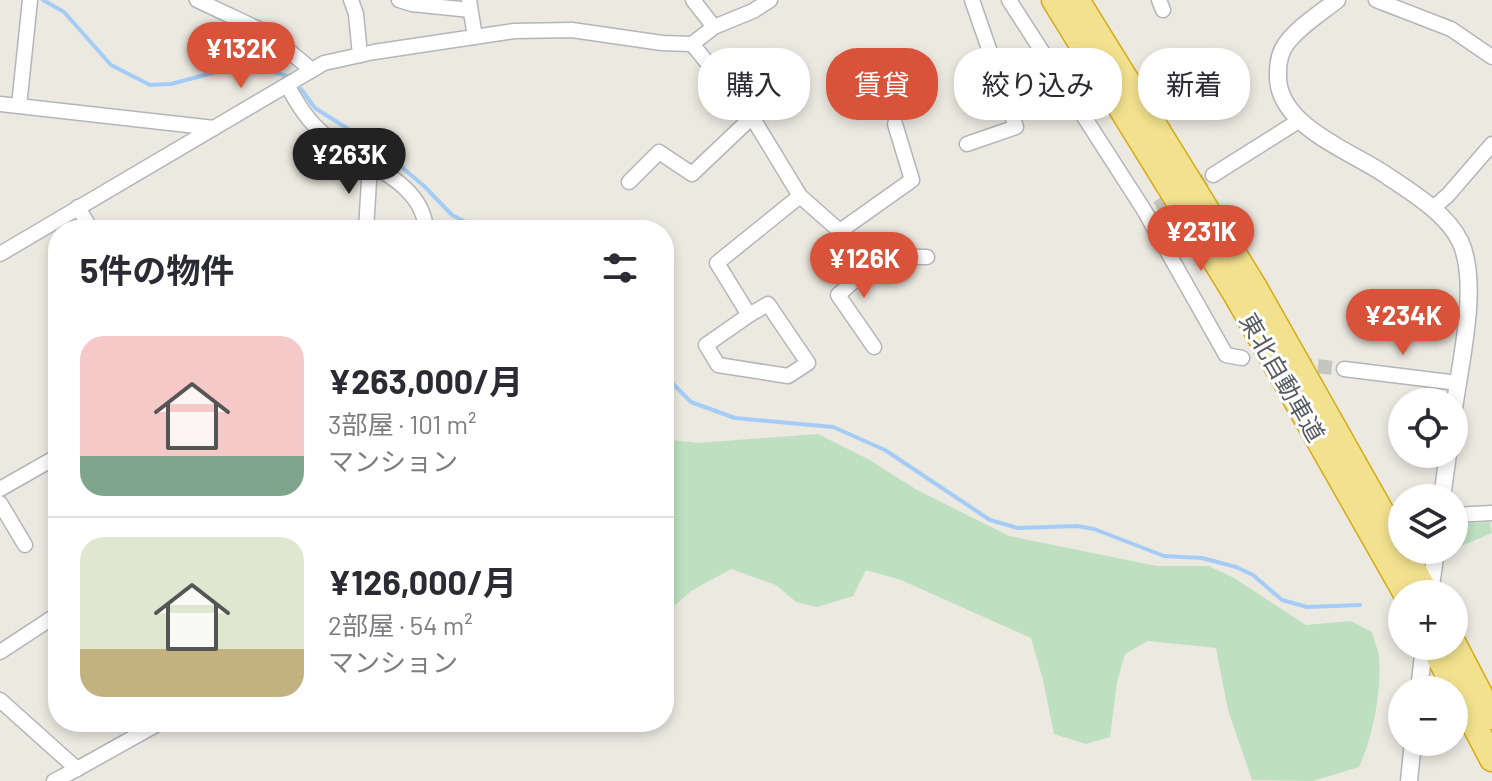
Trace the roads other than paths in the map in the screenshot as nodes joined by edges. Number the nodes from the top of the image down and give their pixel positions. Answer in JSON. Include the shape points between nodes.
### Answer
{"nodes":[{"id":1,"x":197,"y":0,"type":"edge"},
{"id":2,"x":351,"y":0,"type":"edge"},
{"id":3,"x":399,"y":0,"type":"edge"},
{"id":4,"x":693,"y":0,"type":"edge"},
{"id":5,"x":770,"y":0,"type":"edge"},
{"id":6,"x":972,"y":0,"type":"edge"},
{"id":7,"x":1009,"y":0,"type":"edge"},
{"id":8,"x":1054,"y":0,"type":"edge"},
{"id":9,"x":1077,"y":0,"type":"edge"},
{"id":10,"x":1337,"y":0,"type":"edge"},
{"id":11,"x":1376,"y":0,"type":"edge"},
{"id":12,"x":29,"y":4,"type":"edge"},
{"id":13,"x":470,"y":5,"type":"edge"},
{"id":14,"x":714,"y":27,"type":"junction"},
{"id":15,"x":475,"y":37,"type":"junction"},
{"id":16,"x":692,"y":44,"type":"junction"},
{"id":17,"x":698,"y":51,"type":"edge"},
{"id":18,"x":360,"y":55,"type":"junction"},
{"id":19,"x":1492,"y":57,"type":"edge"},
{"id":20,"x":312,"y":70,"type":"junction"},
{"id":21,"x":287,"y":85,"type":"junction"},
{"id":22,"x":0,"y":104,"type":"edge"},
{"id":23,"x":19,"y":106,"type":"junction"},
{"id":24,"x":749,"y":120,"type":"edge"},
{"id":25,"x":754,"y":120,"type":"edge"},
{"id":26,"x":1300,"y":120,"type":"junction"},
{"id":27,"x":895,"y":124,"type":"dead end"},
{"id":28,"x":214,"y":128,"type":"junction"},
{"id":29,"x":967,"y":144,"type":"dead end"},
{"id":30,"x":1492,"y":144,"type":"edge"},
{"id":31,"x":370,"y":164,"type":"junction"},
{"id":32,"x":1213,"y":175,"type":"tunnel mouth"},
{"id":33,"x":629,"y":182,"type":"dead end"},
{"id":34,"x":800,"y":196,"type":"junction"},
{"id":35,"x":78,"y":207,"type":"junction"},
{"id":36,"x":1432,"y":209,"type":"junction"},
{"id":37,"x":56,"y":220,"type":"edge"},
{"id":38,"x":85,"y":220,"type":"edge"},
{"id":39,"x":367,"y":220,"type":"edge"},
{"id":40,"x":426,"y":220,"type":"edge"},
{"id":41,"x":48,"y":225,"type":"edge"},
{"id":42,"x":840,"y":231,"type":"junction"},
{"id":43,"x":0,"y":254,"type":"edge"},
{"id":44,"x":882,"y":256,"type":"junction"},
{"id":45,"x":927,"y":257,"type":"dead end"},
{"id":46,"x":749,"y":315,"type":"junction"},
{"id":47,"x":874,"y":347,"type":"dead end"},
{"id":48,"x":1242,"y":358,"type":"dead end"},
{"id":49,"x":1344,"y":369,"type":"tunnel mouth"},
{"id":50,"x":1458,"y":383,"type":"junction"},
{"id":51,"x":1457,"y":388,"type":"edge"},
{"id":52,"x":48,"y":462,"type":"edge"},
{"id":53,"x":0,"y":489,"type":"edge"},
{"id":54,"x":0,"y":503,"type":"edge"},
{"id":55,"x":1492,"y":513,"type":"edge"},
{"id":56,"x":1468,"y":514,"type":"edge"},
{"id":57,"x":1388,"y":522,"type":"edge"},
{"id":58,"x":25,"y":545,"type":"dead end"},
{"id":59,"x":1397,"y":580,"type":"edge"},
{"id":60,"x":48,"y":621,"type":"edge"},
{"id":61,"x":0,"y":652,"type":"edge"},
{"id":62,"x":1444,"y":660,"type":"edge"},
{"id":63,"x":1447,"y":660,"type":"edge"},
{"id":64,"x":0,"y":700,"type":"edge"},
{"id":65,"x":1492,"y":717,"type":"edge"},
{"id":66,"x":143,"y":732,"type":"edge"},
{"id":67,"x":1412,"y":756,"type":"edge"},
{"id":68,"x":1492,"y":759,"type":"edge"},
{"id":69,"x":77,"y":769,"type":"junction"},
{"id":70,"x":54,"y":781,"type":"edge"},
{"id":71,"x":1409,"y":781,"type":"edge"}],
"edges":[{"from":1,"to":20,"type":"street","via":[[267,33]]},
{"from":2,"to":18,"type":"street"},
{"from":3,"to":13,"type":"street"},
{"from":4,"to":14,"type":"street"},
{"from":5,"to":14,"type":"street"},
{"from":6,"to":29,"type":"street","via":[[1016,127]]},
{"from":7,"to":48,"type":"street","via":[[1151,209],[1226,355]]},
{"from":8,"to":59,"type":"highway","name":"東北自動車道","via":[[1236,295]]},
{"from":9,"to":57,"type":"highway","name":"東北自動車道","via":[[1254,286]]},
{"from":10,"to":26,"type":"street","via":[[1286,44],[1279,60],[1278,78],[1287,106]]},
{"from":11,"to":19,"type":"street","via":[[1451,29]]},
{"from":12,"to":23,"type":"street"},
{"from":13,"to":15,"type":"street"},
{"from":14,"to":16,"type":"street"},
{"from":15,"to":16,"type":"street","via":[[572,30]]},
{"from":15,"to":18,"type":"street"},
{"from":16,"to":17,"type":"street"},
{"from":18,"to":20,"type":"street"},
{"from":20,"to":21,"type":"street"},
{"from":21,"to":28,"type":"street"},
{"from":21,"to":31,"type":"street","via":[[324,135]]},
{"from":22,"to":23,"type":"street"},
{"from":23,"to":28,"type":"street"},
{"from":24,"to":33,"type":"street","via":[[692,174],[659,152]]},
{"from":25,"to":34,"type":"street"},
{"from":26,"to":32,"type":"street"},
{"from":26,"to":36,"type":"street"},
{"from":27,"to":42,"type":"street","via":[[912,180]]},
{"from":28,"to":35,"type":"street"},
{"from":30,"to":36,"type":"street"},
{"from":31,"to":39,"type":"street"},
{"from":31,"to":40,"type":"street","via":[[412,195]]},
{"from":34,"to":42,"type":"street"},
{"from":34,"to":46,"type":"street","via":[[717,263]]},
{"from":35,"to":37,"type":"street"},
{"from":35,"to":38,"type":"street"},
{"from":36,"to":50,"type":"street","via":[[1459,239],[1468,264]]},
{"from":41,"to":43,"type":"street"},
{"from":42,"to":44,"type":"street","via":[[868,256]]},
{"from":44,"to":45,"type":"street"},
{"from":44,"to":47,"type":"street","via":[[838,295]]},
{"from":46,"to":46,"type":"street","via":[[768,304],[808,363],[788,376],[718,365],[706,345]]},
{"from":49,"to":50,"type":"street"},
{"from":50,"to":51,"type":"street"},
{"from":52,"to":53,"type":"street"},
{"from":54,"to":58,"type":"street"},
{"from":55,"to":56,"type":"street"},
{"from":60,"to":61,"type":"street"},
{"from":62,"to":68,"type":"highway"},
{"from":63,"to":65,"type":"highway"},
{"from":64,"to":69,"type":"street"},
{"from":66,"to":69,"type":"street"},
{"from":67,"to":71,"type":"street"},
{"from":69,"to":70,"type":"street"}]}
